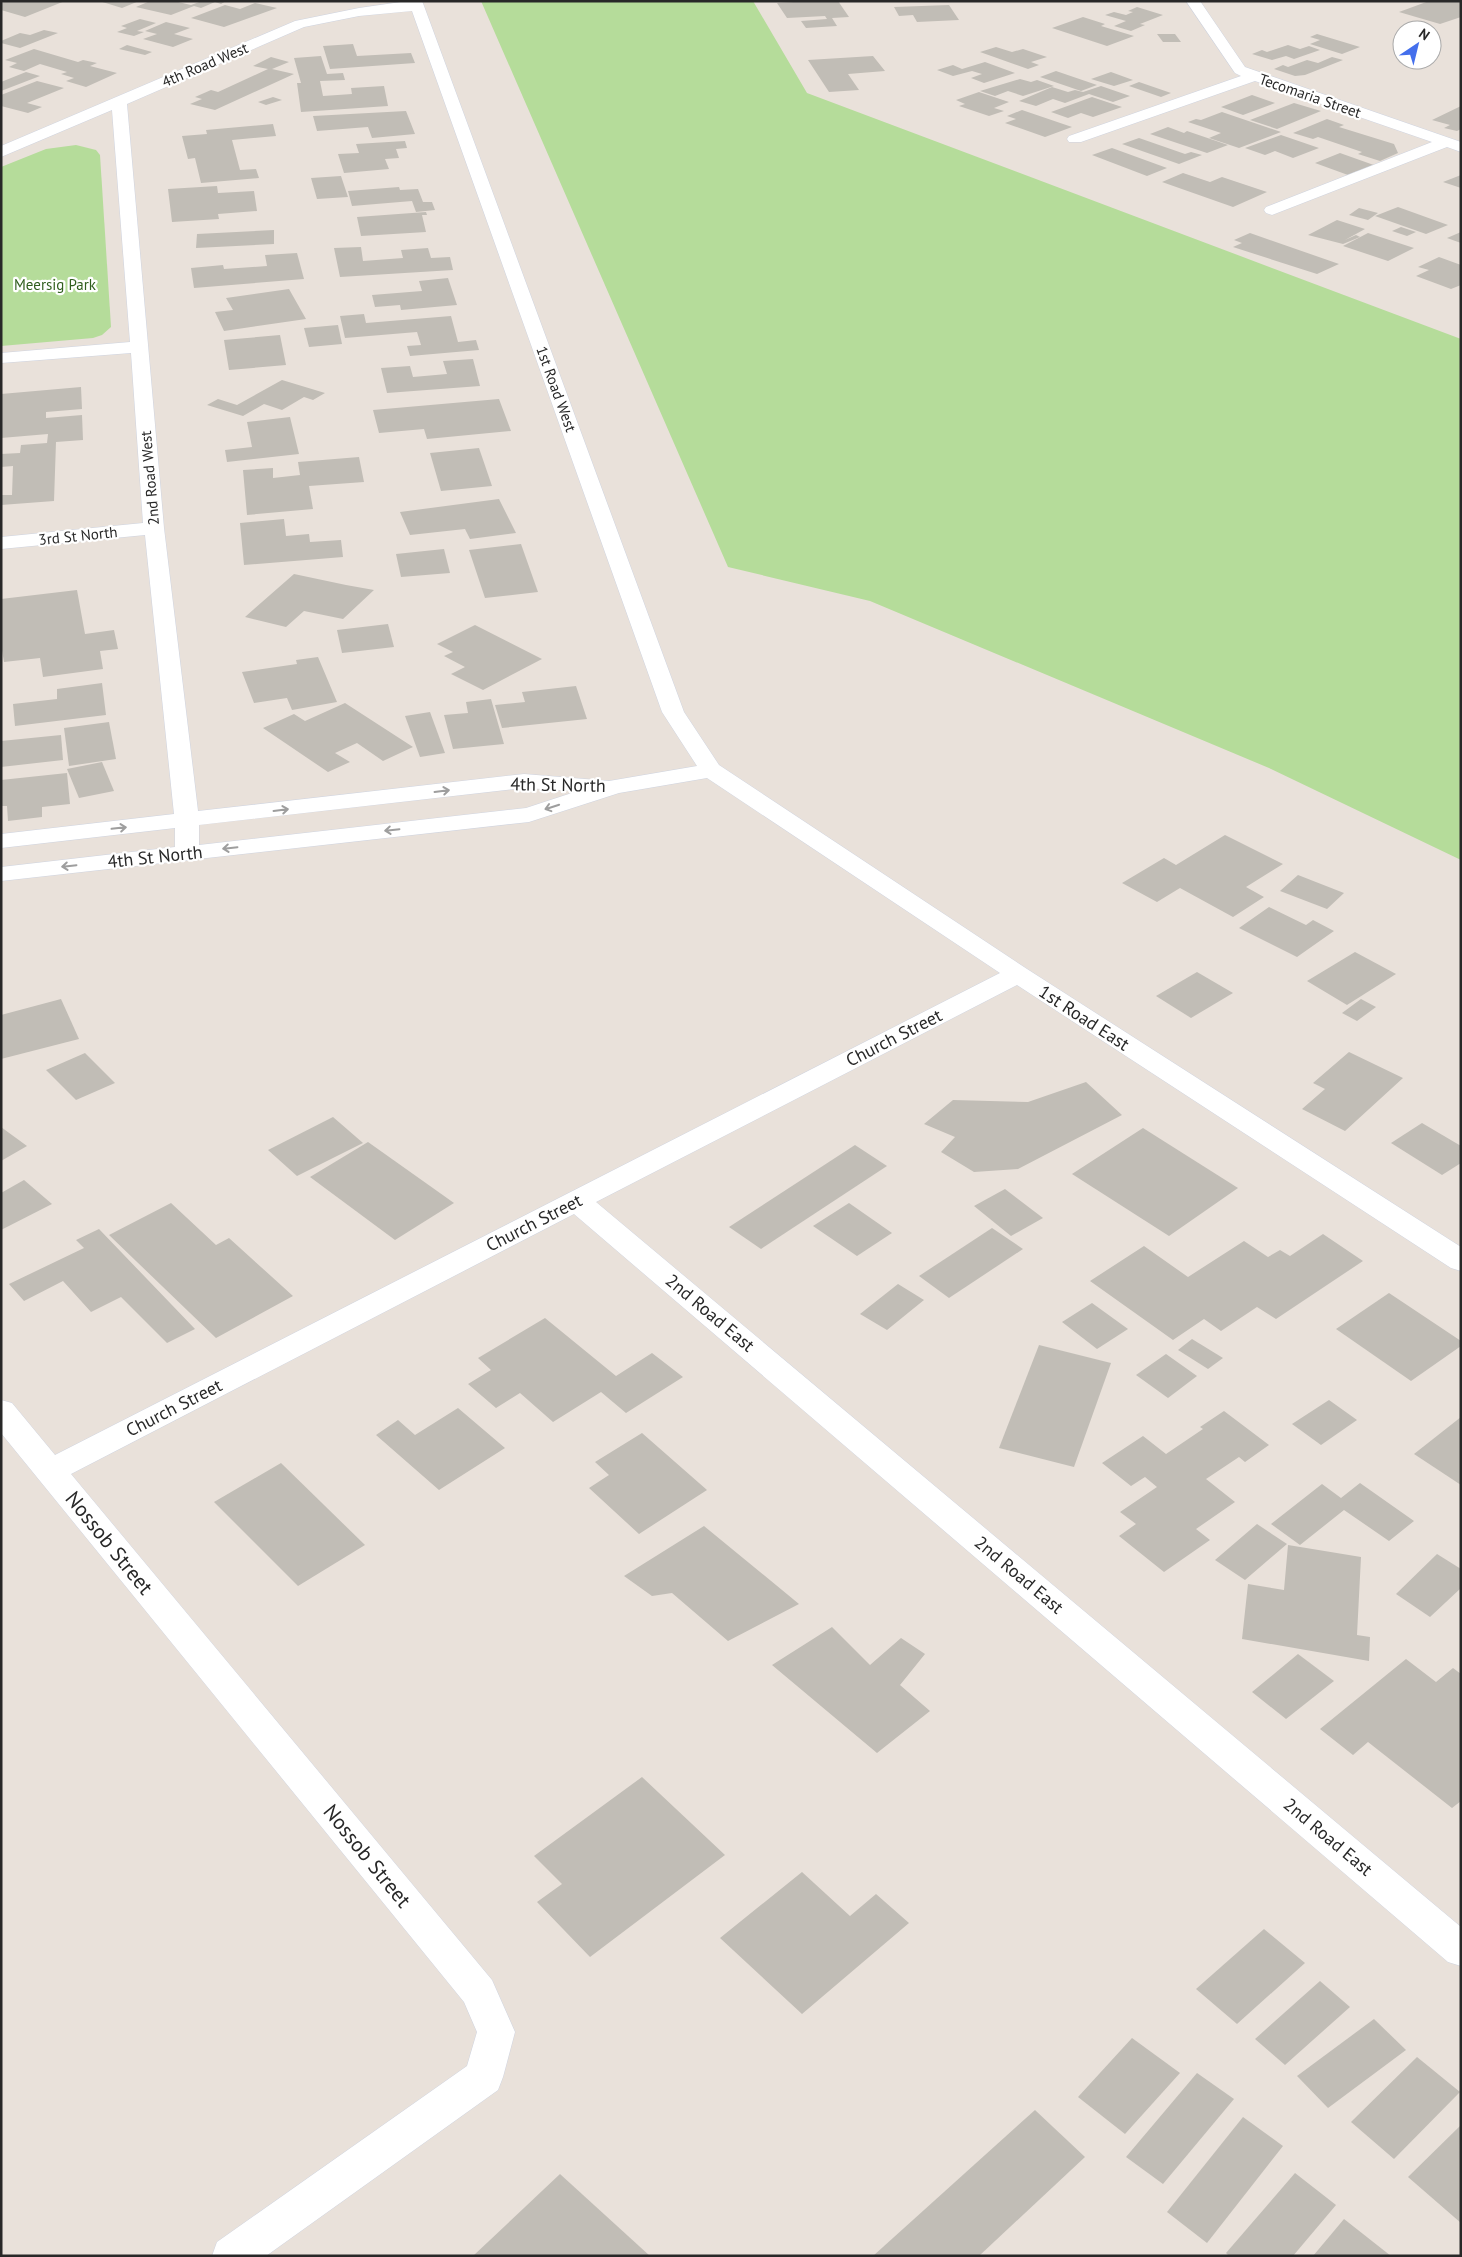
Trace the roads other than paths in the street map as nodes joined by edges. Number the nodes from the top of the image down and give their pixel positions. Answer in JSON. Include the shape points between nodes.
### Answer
{"nodes":[{"id":1,"x":1192,"y":1,"type":"edge"},
{"id":2,"x":416,"y":4,"type":"edge"},
{"id":3,"x":1254,"y":76,"type":"junction"},
{"id":4,"x":119,"y":101,"type":"junction"},
{"id":5,"x":1075,"y":139,"type":"dead end"},
{"id":6,"x":1454,"y":145,"type":"edge"},
{"id":7,"x":1,"y":152,"type":"edge"},
{"id":8,"x":1272,"y":210,"type":"dead end"},
{"id":9,"x":140,"y":347,"type":"junction"},
{"id":10,"x":1,"y":358,"type":"edge"},
{"id":11,"x":154,"y":528,"type":"junction"},
{"id":12,"x":1,"y":543,"type":"edge"},
{"id":13,"x":711,"y":770,"type":"junction"},
{"id":14,"x":615,"y":787,"type":"junction"},
{"id":15,"x":187,"y":821,"type":"junction"},
{"id":16,"x":1,"y":841,"type":"edge"},
{"id":17,"x":187,"y":853,"type":"junction"},
{"id":18,"x":1,"y":874,"type":"edge"},
{"id":19,"x":1018,"y":974,"type":"junction"},
{"id":20,"x":578,"y":1201,"type":"junction"},
{"id":21,"x":1461,"y":1261,"type":"edge"},
{"id":22,"x":1,"y":1411,"type":"edge"},
{"id":23,"x":50,"y":1471,"type":"junction"},
{"id":24,"x":1461,"y":1950,"type":"edge"},
{"id":25,"x":232,"y":2256,"type":"edge"}],
"edges":[{"from":1,"to":3,"type":"street","name":"Tecomaria Street","via":[[1233,63]]},
{"from":2,"to":4,"type":"street","name":"4th Road West","via":[[300,24]]},
{"from":2,"to":13,"type":"street","name":"1st Road West","via":[[673,712]]},
{"from":3,"to":5,"type":"street"},
{"from":3,"to":6,"type":"street","name":"Tecomaria Street"},
{"from":4,"to":7,"type":"street","name":"4th Road West"},
{"from":4,"to":9,"type":"street","name":"2nd Road West"},
{"from":6,"to":8,"type":"street"},
{"from":9,"to":10,"type":"street"},
{"from":9,"to":11,"type":"street","name":"2nd Road West"},
{"from":11,"to":12,"type":"street","name":"3rd St North"},
{"from":11,"to":15,"type":"street","name":"2nd Road West"},
{"from":13,"to":14,"type":"street"},
{"from":13,"to":19,"type":"street","name":"1st Road East"},
{"from":15,"to":14,"type":"street","name":"4th St North","one_way":true,"via":[[524,781]]},
{"from":14,"to":17,"type":"street","name":"4th St North","one_way":true,"via":[[529,815]]},
{"from":16,"to":15,"type":"street","name":"4th St North","one_way":true},
{"from":15,"to":17,"type":"street","name":"2nd Road West"},
{"from":17,"to":18,"type":"street","name":"4th St North","one_way":true},
{"from":19,"to":20,"type":"street","name":"Church Street"},
{"from":19,"to":21,"type":"street","name":"1st Road East"},
{"from":20,"to":23,"type":"street","name":"Church Street"},
{"from":20,"to":24,"type":"street","name":"2nd Road East"},
{"from":22,"to":23,"type":"street","name":"Nossob Street"},
{"from":23,"to":25,"type":"street","name":"Nossob Street","via":[[479,1992],[496,2032],[484,2077]]}]}
